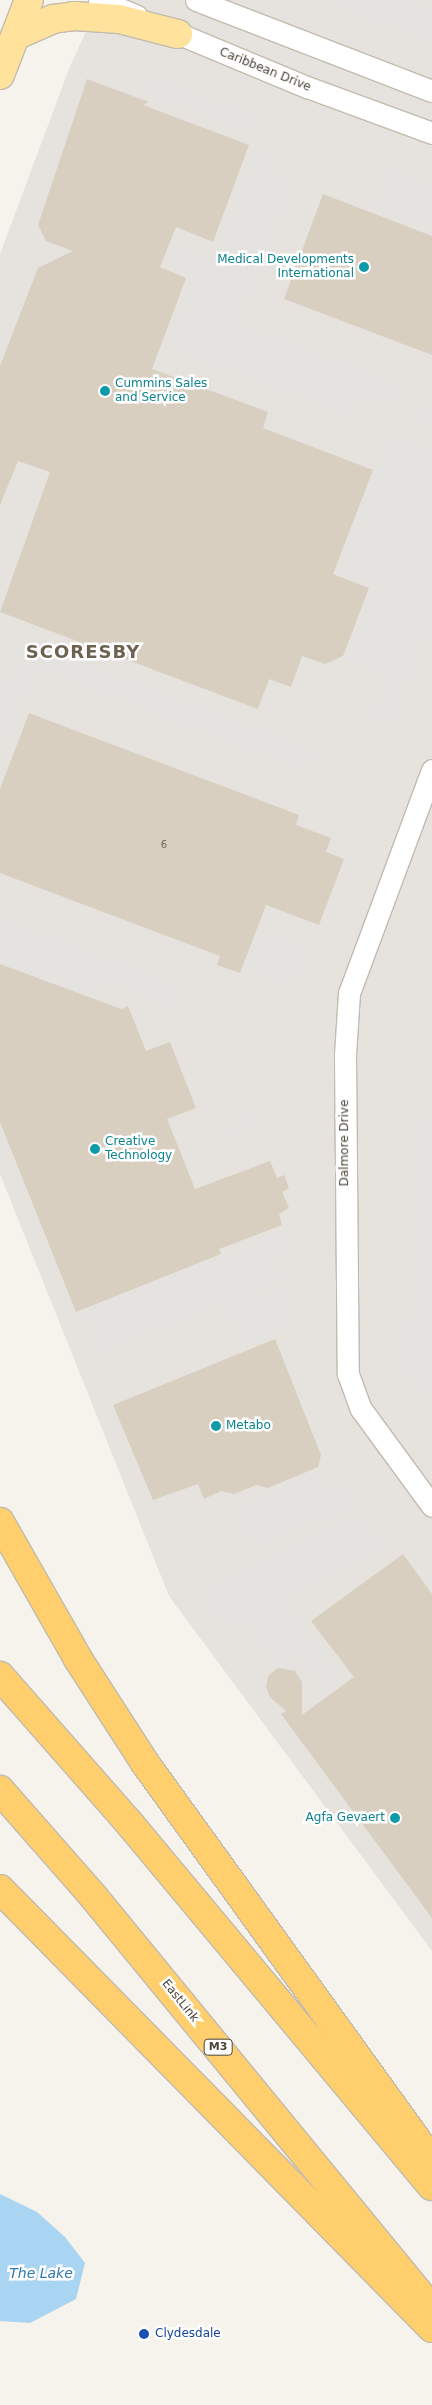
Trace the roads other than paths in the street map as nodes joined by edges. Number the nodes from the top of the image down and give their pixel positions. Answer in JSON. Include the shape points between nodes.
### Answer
{"nodes":[{"id":1,"x":28,"y":0,"type":"edge"},
{"id":2,"x":99,"y":0,"type":"edge"},
{"id":3,"x":196,"y":0,"type":"edge"},
{"id":4,"x":178,"y":34,"type":"junction"},
{"id":5,"x":15,"y":36,"type":"junction"},
{"id":6,"x":0,"y":76,"type":"edge"},
{"id":7,"x":432,"y":91,"type":"edge"},
{"id":8,"x":432,"y":134,"type":"edge"},
{"id":9,"x":432,"y":770,"type":"edge"},
{"id":10,"x":432,"y":1506,"type":"edge"},
{"id":11,"x":0,"y":1522,"type":"edge"},
{"id":12,"x":0,"y":1676,"type":"edge"},
{"id":13,"x":0,"y":1790,"type":"edge"},
{"id":14,"x":0,"y":1889,"type":"edge"},
{"id":15,"x":432,"y":2161,"type":"edge"},
{"id":16,"x":432,"y":2186,"type":"edge"},
{"id":17,"x":432,"y":2308,"type":"edge"},
{"id":18,"x":432,"y":2328,"type":"edge"}],
"edges":[{"from":1,"to":5,"type":"main road"},
{"from":2,"to":4,"type":"street","name":"Caribbean Drive"},
{"from":3,"to":7,"type":"street"},
{"from":4,"to":5,"type":"main road","via":[[119,19],[74,16],[53,19]]},
{"from":4,"to":8,"type":"street","name":"Caribbean Drive"},
{"from":5,"to":6,"type":"main road"},
{"from":9,"to":10,"type":"street","name":"Dalmore Drive","via":[[350,993],[344,1055],[348,1374],[361,1409]]},
{"from":11,"to":15,"type":"highway","via":[[78,1659],[145,1763]]},
{"from":12,"to":16,"type":"highway","via":[[130,1824]]},
{"from":13,"to":17,"type":"highway","name":"EastLink","number":"M3","via":[[93,1896]]},
{"from":14,"to":18,"type":"highway"}]}
